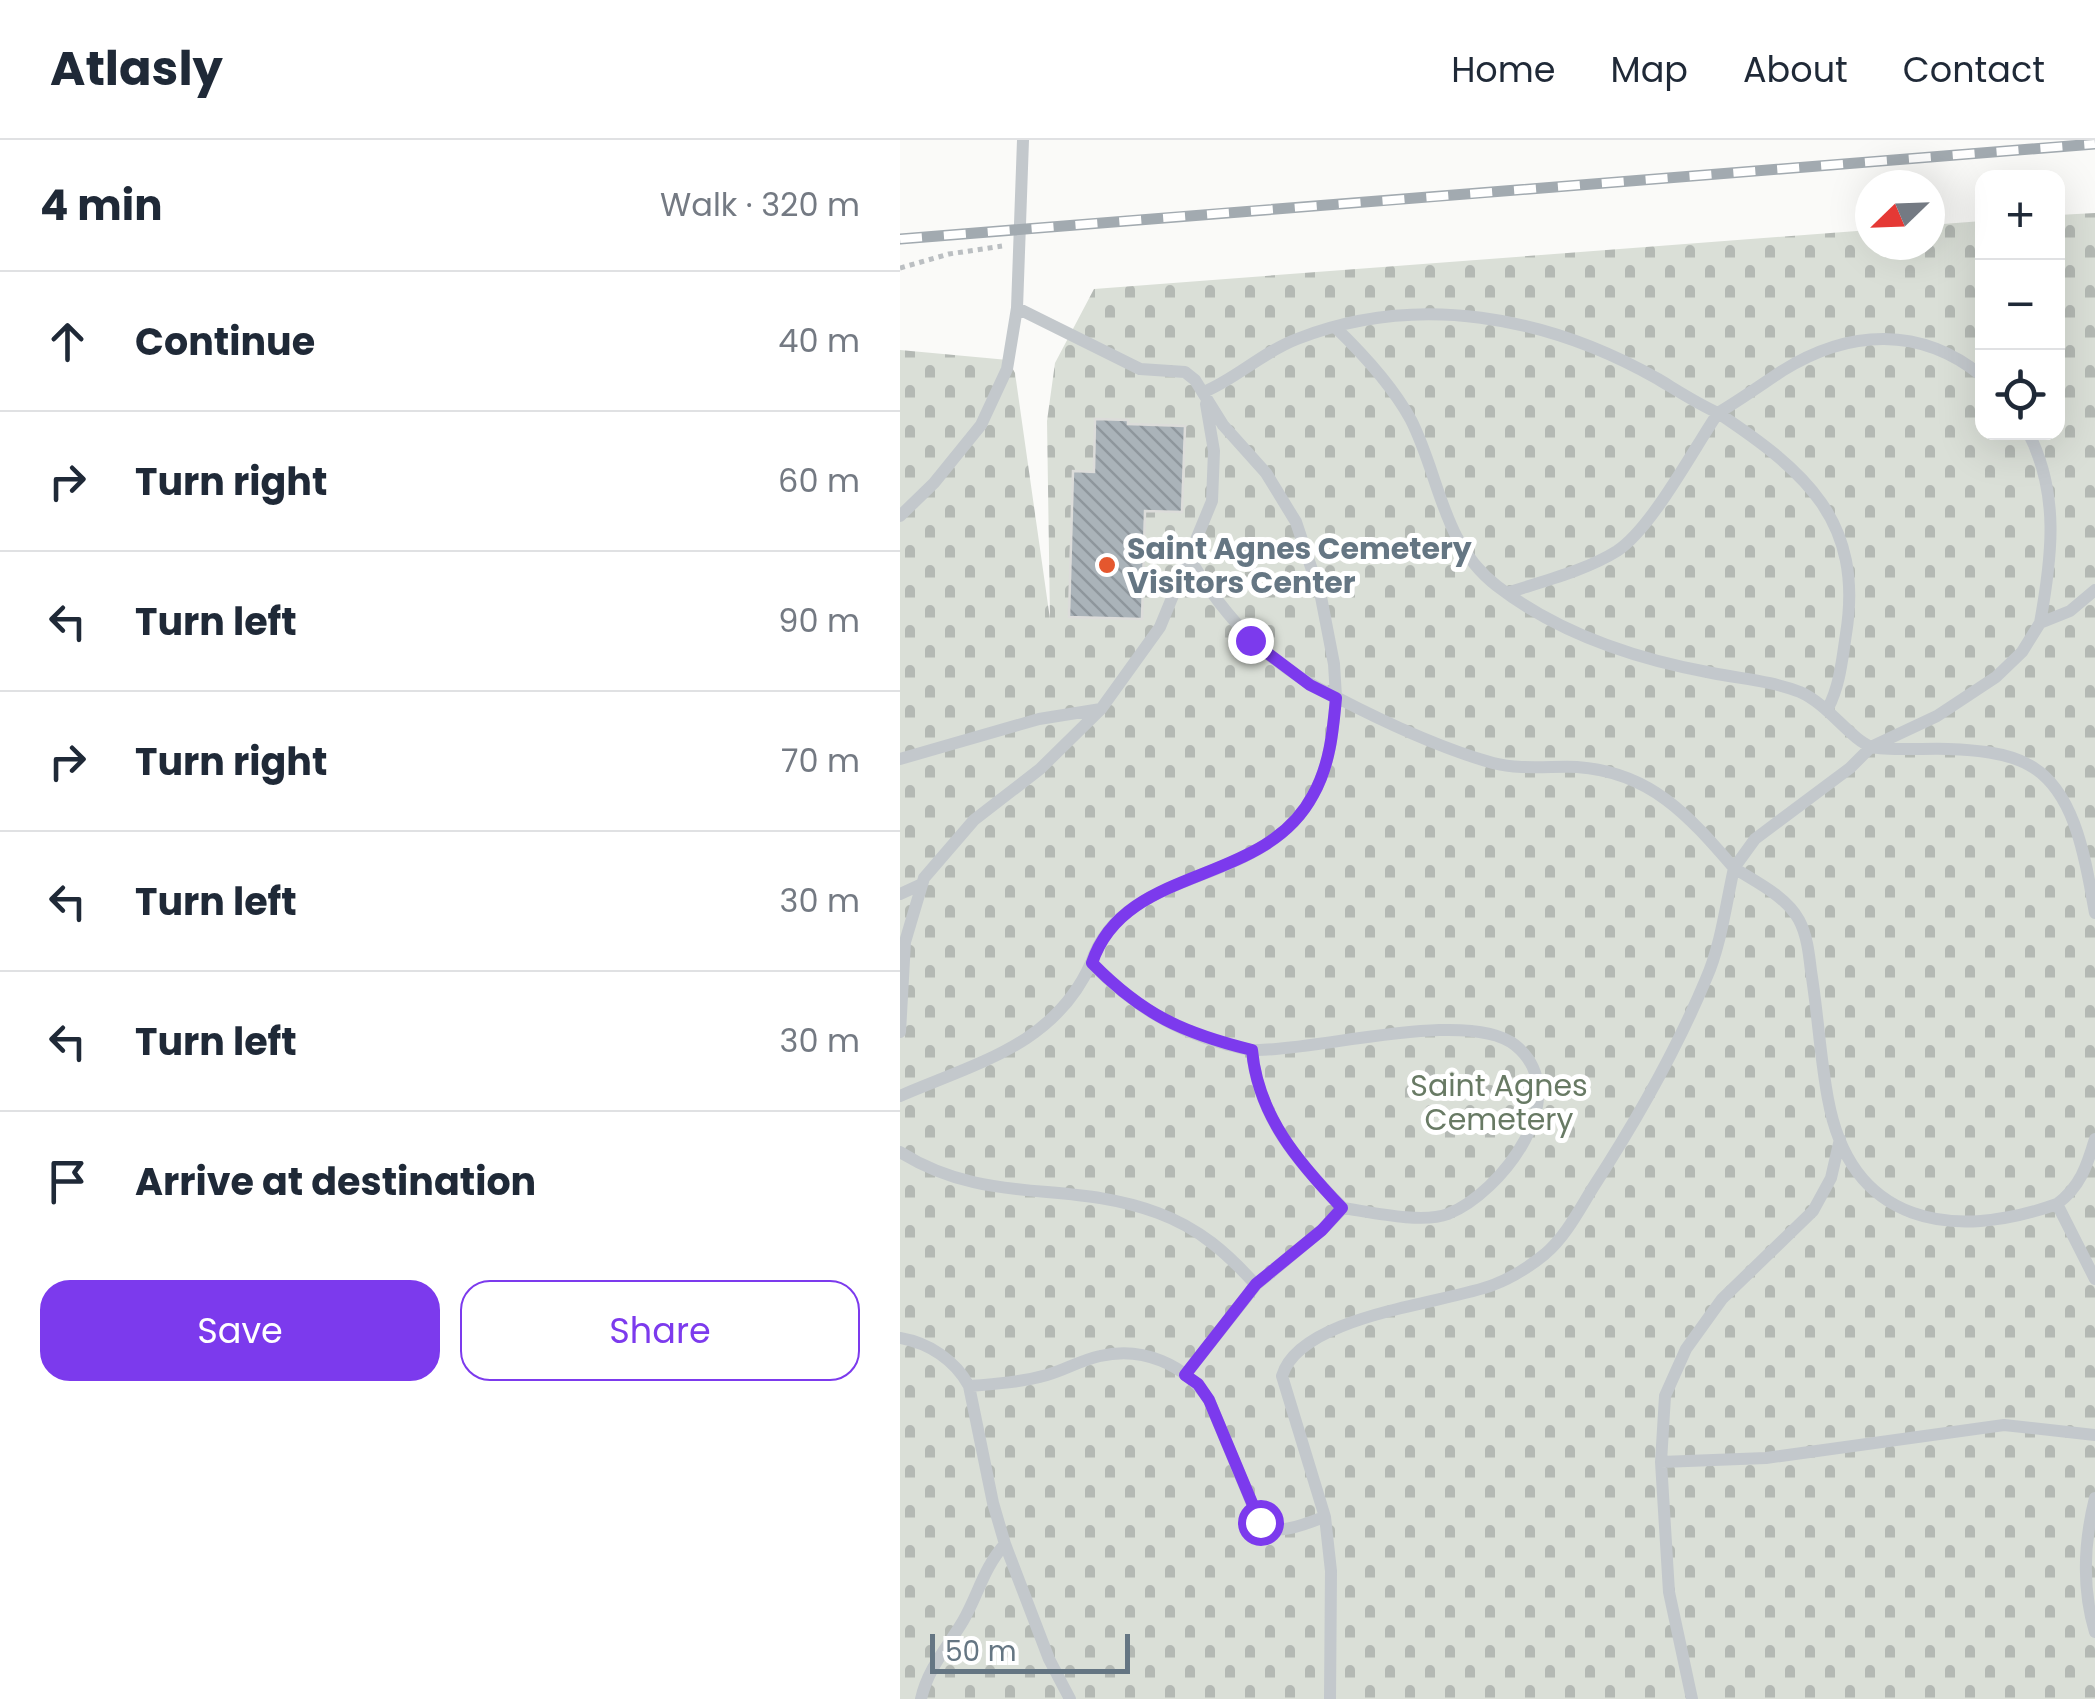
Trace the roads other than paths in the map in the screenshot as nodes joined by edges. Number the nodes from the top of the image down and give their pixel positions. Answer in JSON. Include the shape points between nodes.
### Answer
{"nodes":[{"id":1,"x":1024,"y":140,"type":"edge"},
{"id":2,"x":1017,"y":308,"type":"junction"},
{"id":3,"x":1335,"y":326,"type":"junction"},
{"id":4,"x":1975,"y":372,"type":"edge"},
{"id":5,"x":1204,"y":392,"type":"junction"},
{"id":6,"x":1718,"y":413,"type":"junction"},
{"id":7,"x":2031,"y":440,"type":"edge"},
{"id":8,"x":900,"y":516,"type":"edge"},
{"id":9,"x":1190,"y":558,"type":"junction"},
{"id":10,"x":2095,"y":590,"type":"edge"},
{"id":11,"x":1507,"y":592,"type":"junction"},
{"id":12,"x":2040,"y":623,"type":"junction"},
{"id":13,"x":1336,"y":698,"type":"junction"},
{"id":14,"x":1828,"y":708,"type":"junction"},
{"id":15,"x":1101,"y":709,"type":"junction"},
{"id":16,"x":1871,"y":746,"type":"junction"},
{"id":17,"x":900,"y":759,"type":"edge"},
{"id":18,"x":1734,"y":868,"type":"junction"},
{"id":19,"x":922,"y":884,"type":"junction"},
{"id":20,"x":900,"y":894,"type":"edge"},
{"id":21,"x":2095,"y":913,"type":"edge"},
{"id":22,"x":1092,"y":963,"type":"junction"},
{"id":23,"x":900,"y":1032,"type":"edge"},
{"id":24,"x":1252,"y":1050,"type":"junction"},
{"id":25,"x":900,"y":1096,"type":"edge"},
{"id":26,"x":1840,"y":1139,"type":"junction"},
{"id":27,"x":2095,"y":1140,"type":"edge"},
{"id":28,"x":900,"y":1152,"type":"edge"},
{"id":29,"x":2057,"y":1204,"type":"junction"},
{"id":30,"x":1342,"y":1208,"type":"junction"},
{"id":31,"x":2095,"y":1279,"type":"edge"},
{"id":32,"x":1256,"y":1284,"type":"junction"},
{"id":33,"x":900,"y":1338,"type":"edge"},
{"id":34,"x":1185,"y":1375,"type":"junction"},
{"id":35,"x":969,"y":1386,"type":"junction"},
{"id":36,"x":2095,"y":1435,"type":"edge"},
{"id":37,"x":1661,"y":1462,"type":"junction"},
{"id":38,"x":2095,"y":1498,"type":"edge"},
{"id":39,"x":1325,"y":1517,"type":"junction"},
{"id":40,"x":1004,"y":1544,"type":"junction"},
{"id":41,"x":2095,"y":1632,"type":"edge"},
{"id":42,"x":921,"y":1699,"type":"edge"},
{"id":43,"x":1070,"y":1699,"type":"edge"},
{"id":44,"x":1330,"y":1699,"type":"edge"},
{"id":45,"x":1692,"y":1699,"type":"edge"}],
"edges":[{"from":1,"to":2,"type":"lane"},
{"from":2,"to":5,"type":"lane","via":[[1140,369],[1185,372]]},
{"from":2,"to":8,"type":"lane","via":[[1007,369],[981,425]]},
{"from":3,"to":5,"type":"lane","via":[[1287,342]]},
{"from":3,"to":6,"type":"lane","via":[[1424,312],[1538,328]]},
{"from":3,"to":11,"type":"lane","via":[[1396,395],[1457,540]]},
{"from":4,"to":6,"type":"lane","via":[[1933,345],[1864,341],[1800,362]]},
{"from":5,"to":9,"type":"lane","via":[[1215,483]]},
{"from":5,"to":13,"type":"lane","via":[[1296,522],[1321,596]]},
{"from":6,"to":11,"type":"lane","via":[[1642,527],[1619,550]]},
{"from":6,"to":14,"type":"lane","via":[[1797,475],[1840,537],[1850,606]]},
{"from":7,"to":12,"type":"lane","via":[[2047,479],[2051,518]]},
{"from":9,"to":13,"type":"lane","via":[[1250,640]]},
{"from":9,"to":15,"type":"lane","via":[[1153,638]]},
{"from":10,"to":12,"type":"lane","via":[[2070,611]]},
{"from":11,"to":14,"type":"lane","via":[[1577,635],[1663,663],[1800,692]]},
{"from":12,"to":16,"type":"lane","via":[[1996,677],[1936,716]]},
{"from":13,"to":18,"type":"lane","via":[[1495,764],[1597,769],[1644,784],[1675,804]]},
{"from":13,"to":22,"type":"lane","via":[[1329,755],[1302,813],[1254,852],[1126,910],[1107,928]]},
{"from":14,"to":16,"type":"lane"},
{"from":15,"to":17,"type":"lane","via":[[1039,719]]},
{"from":15,"to":19,"type":"lane","via":[[1040,769],[974,820]]},
{"from":16,"to":18,"type":"lane","via":[[1754,838]]},
{"from":16,"to":21,"type":"lane","via":[[1966,750],[2038,770],[2070,818]]},
{"from":18,"to":26,"type":"lane","via":[[1793,910],[1804,931],[1827,1097]]},
{"from":18,"to":39,"type":"lane","via":[[1708,976],[1634,1120],[1549,1251],[1489,1287],[1402,1306],[1335,1331],[1284,1368]]},
{"from":19,"to":20,"type":"lane"},
{"from":19,"to":23,"type":"lane","via":[[905,942]]},
{"from":22,"to":24,"type":"lane","via":[[1121,993],[1170,1025]]},
{"from":22,"to":25,"type":"lane","via":[[1062,1011],[1031,1036]]},
{"from":24,"to":30,"type":"lane","via":[[1276,1128]]},
{"from":24,"to":30,"type":"lane","via":[[1460,1028],[1500,1036],[1526,1058],[1535,1078],[1535,1116],[1517,1158],[1490,1186],[1446,1215]]},
{"from":26,"to":29,"type":"lane","via":[[1876,1190],[1929,1219],[1993,1222]]},
{"from":26,"to":37,"type":"lane","via":[[1814,1211],[1722,1298],[1686,1349],[1665,1396]]},
{"from":27,"to":29,"type":"lane","via":[[2082,1178]]},
{"from":28,"to":32,"type":"lane","via":[[971,1184],[1093,1197],[1160,1214],[1214,1243]]},
{"from":29,"to":31,"type":"lane"},
{"from":30,"to":32,"type":"lane"},
{"from":32,"to":34,"type":"lane"},
{"from":33,"to":35,"type":"lane","via":[[939,1353]]},
{"from":34,"to":35,"type":"lane","via":[[1158,1359],[1129,1353],[1097,1356],[1035,1378]]},
{"from":34,"to":39,"type":"lane","via":[[1209,1400],[1264,1526],[1279,1530]]},
{"from":35,"to":40,"type":"lane"},
{"from":36,"to":37,"type":"lane","via":[[2004,1425],[1783,1456]]},
{"from":37,"to":45,"type":"lane","via":[[1666,1573]]},
{"from":38,"to":41,"type":"lane","via":[[2086,1576]]},
{"from":39,"to":44,"type":"lane","via":[[1332,1570]]},
{"from":40,"to":42,"type":"lane","via":[[936,1660]]},
{"from":40,"to":43,"type":"lane"}]}
